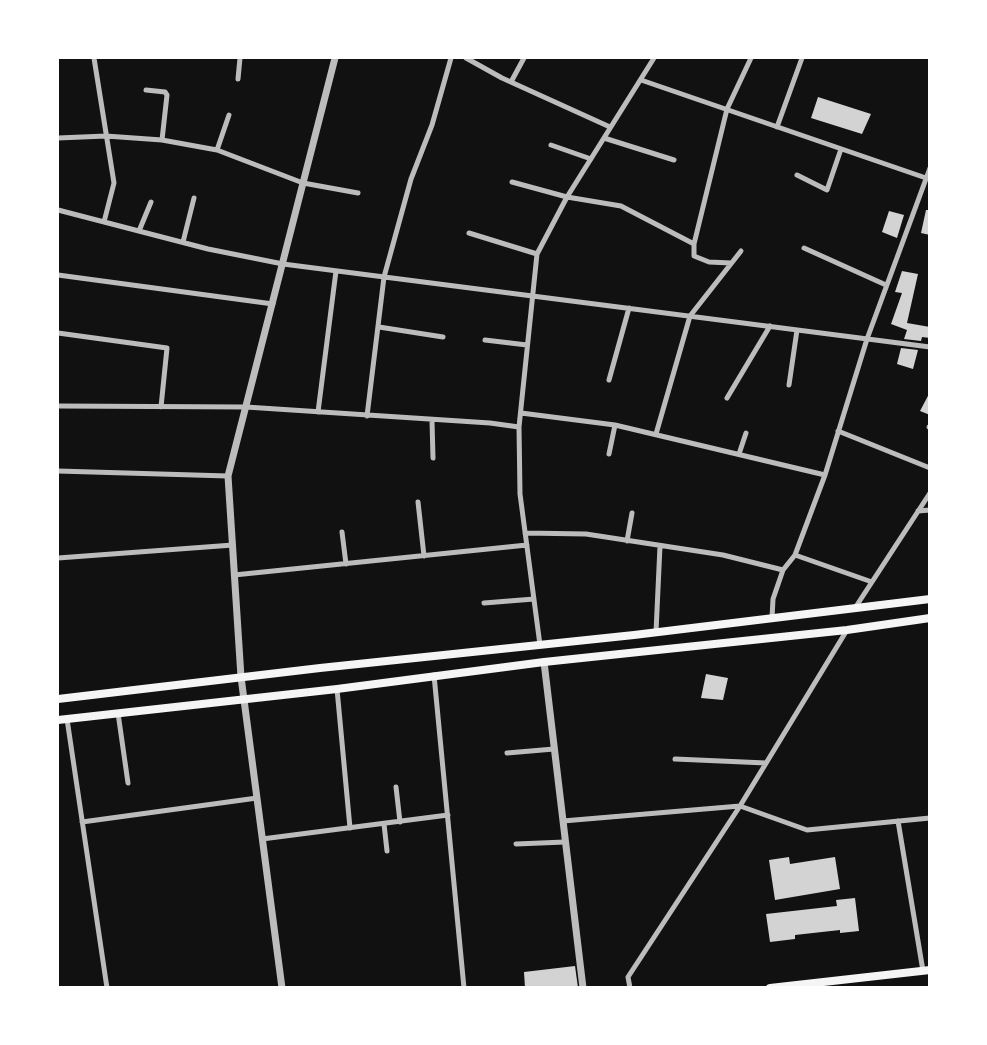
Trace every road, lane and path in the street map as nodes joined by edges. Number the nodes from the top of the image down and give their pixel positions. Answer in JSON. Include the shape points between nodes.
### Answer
{"nodes":[{"id":1,"x":94,"y":58,"type":"edge"},
{"id":2,"x":240,"y":58,"type":"edge"},
{"id":3,"x":335,"y":58,"type":"edge"},
{"id":4,"x":451,"y":58,"type":"edge"},
{"id":5,"x":466,"y":58,"type":"edge"},
{"id":6,"x":524,"y":58,"type":"edge"},
{"id":7,"x":654,"y":58,"type":"edge"},
{"id":8,"x":751,"y":58,"type":"edge"},
{"id":9,"x":802,"y":58,"type":"edge"},
{"id":10,"x":238,"y":78,"type":"dead end"},
{"id":11,"x":641,"y":80,"type":"junction"},
{"id":12,"x":510,"y":82,"type":"junction"},
{"id":13,"x":146,"y":90,"type":"dead end"},
{"id":14,"x":727,"y":109,"type":"junction"},
{"id":15,"x":229,"y":115,"type":"dead end"},
{"id":16,"x":777,"y":126,"type":"junction"},
{"id":17,"x":610,"y":127,"type":"junction"},
{"id":18,"x":106,"y":136,"type":"junction"},
{"id":19,"x":58,"y":138,"type":"edge"},
{"id":20,"x":604,"y":138,"type":"junction"},
{"id":21,"x":162,"y":140,"type":"junction"},
{"id":22,"x":551,"y":145,"type":"dead end"},
{"id":23,"x":841,"y":149,"type":"junction"},
{"id":24,"x":217,"y":150,"type":"junction"},
{"id":25,"x":591,"y":159,"type":"junction"},
{"id":26,"x":674,"y":160,"type":"dead end"},
{"id":27,"x":930,"y":168,"type":"edge"},
{"id":28,"x":797,"y":175,"type":"dead end"},
{"id":29,"x":926,"y":178,"type":"junction"},
{"id":30,"x":512,"y":182,"type":"dead end"},
{"id":31,"x":303,"y":183,"type":"junction"},
{"id":32,"x":358,"y":193,"type":"dead end"},
{"id":33,"x":567,"y":197,"type":"junction"},
{"id":34,"x":194,"y":198,"type":"dead end"},
{"id":35,"x":151,"y":202,"type":"dead end"},
{"id":36,"x":58,"y":210,"type":"edge"},
{"id":37,"x":104,"y":222,"type":"junction"},
{"id":38,"x":139,"y":231,"type":"junction"},
{"id":39,"x":469,"y":233,"type":"dead end"},
{"id":40,"x":183,"y":242,"type":"junction"},
{"id":41,"x":694,"y":244,"type":"junction"},
{"id":42,"x":804,"y":248,"type":"dead end"},
{"id":43,"x":741,"y":251,"type":"dead end"},
{"id":44,"x":537,"y":254,"type":"junction"},
{"id":45,"x":732,"y":263,"type":"junction"},
{"id":46,"x":283,"y":264,"type":"junction"},
{"id":47,"x":336,"y":271,"type":"junction"},
{"id":48,"x":58,"y":275,"type":"edge"},
{"id":49,"x":384,"y":277,"type":"junction"},
{"id":50,"x":886,"y":285,"type":"junction"},
{"id":51,"x":531,"y":296,"type":"junction"},
{"id":52,"x":272,"y":304,"type":"junction"},
{"id":53,"x":629,"y":308,"type":"junction"},
{"id":54,"x":690,"y":316,"type":"junction"},
{"id":55,"x":770,"y":326,"type":"junction"},
{"id":56,"x":379,"y":328,"type":"junction"},
{"id":57,"x":797,"y":330,"type":"junction"},
{"id":58,"x":58,"y":334,"type":"edge"},
{"id":59,"x":443,"y":337,"type":"dead end"},
{"id":60,"x":866,"y":338,"type":"junction"},
{"id":61,"x":485,"y":340,"type":"dead end"},
{"id":62,"x":527,"y":345,"type":"junction"},
{"id":63,"x":930,"y":346,"type":"edge"},
{"id":64,"x":609,"y":380,"type":"dead end"},
{"id":65,"x":789,"y":385,"type":"dead end"},
{"id":66,"x":727,"y":398,"type":"dead end"},
{"id":67,"x":58,"y":406,"type":"edge"},
{"id":68,"x":161,"y":407,"type":"junction"},
{"id":69,"x":246,"y":407,"type":"junction"},
{"id":70,"x":318,"y":412,"type":"junction"},
{"id":71,"x":521,"y":413,"type":"junction"},
{"id":72,"x":367,"y":416,"type":"junction"},
{"id":73,"x":432,"y":421,"type":"junction"},
{"id":74,"x":615,"y":424,"type":"junction"},
{"id":75,"x":519,"y":427,"type":"junction"},
{"id":76,"x":838,"y":431,"type":"junction"},
{"id":77,"x":746,"y":433,"type":"dead end"},
{"id":78,"x":656,"y":434,"type":"junction"},
{"id":79,"x":609,"y":454,"type":"dead end"},
{"id":80,"x":739,"y":454,"type":"junction"},
{"id":81,"x":433,"y":458,"type":"dead end"},
{"id":82,"x":930,"y":468,"type":"edge"},
{"id":83,"x":58,"y":471,"type":"edge"},
{"id":84,"x":825,"y":475,"type":"junction"},
{"id":85,"x":228,"y":476,"type":"junction"},
{"id":86,"x":930,"y":493,"type":"edge"},
{"id":87,"x":418,"y":502,"type":"dead end"},
{"id":88,"x":930,"y":510,"type":"edge"},
{"id":89,"x":918,"y":511,"type":"junction"},
{"id":90,"x":632,"y":513,"type":"dead end"},
{"id":91,"x":342,"y":532,"type":"dead end"},
{"id":92,"x":525,"y":533,"type":"junction"},
{"id":93,"x":627,"y":541,"type":"junction"},
{"id":94,"x":233,"y":545,"type":"junction"},
{"id":95,"x":527,"y":545,"type":"junction"},
{"id":96,"x":660,"y":546,"type":"junction"},
{"id":97,"x":796,"y":555,"type":"junction"},
{"id":98,"x":424,"y":556,"type":"junction"},
{"id":99,"x":58,"y":558,"type":"edge"},
{"id":100,"x":346,"y":564,"type":"junction"},
{"id":101,"x":782,"y":570,"type":"junction"},
{"id":102,"x":234,"y":575,"type":"junction"},
{"id":103,"x":872,"y":582,"type":"junction"},
{"id":104,"x":534,"y":599,"type":"junction"},
{"id":105,"x":930,"y":599,"type":"edge"},
{"id":106,"x":484,"y":603,"type":"dead end"},
{"id":107,"x":854,"y":608,"type":"junction"},
{"id":108,"x":772,"y":618,"type":"junction"},
{"id":109,"x":930,"y":618,"type":"edge"},
{"id":110,"x":847,"y":630,"type":"junction"},
{"id":111,"x":656,"y":632,"type":"junction"},
{"id":112,"x":540,"y":645,"type":"junction"},
{"id":113,"x":544,"y":662,"type":"junction"},
{"id":114,"x":434,"y":675,"type":"junction"},
{"id":115,"x":241,"y":677,"type":"junction"},
{"id":116,"x":337,"y":689,"type":"junction"},
{"id":117,"x":58,"y":699,"type":"edge"},
{"id":118,"x":244,"y":700,"type":"junction"},
{"id":119,"x":118,"y":713,"type":"junction"},
{"id":120,"x":67,"y":719,"type":"junction"},
{"id":121,"x":58,"y":720,"type":"edge"},
{"id":122,"x":554,"y":749,"type":"junction"},
{"id":123,"x":507,"y":753,"type":"dead end"},
{"id":124,"x":675,"y":759,"type":"dead end"},
{"id":125,"x":766,"y":764,"type":"junction"},
{"id":126,"x":128,"y":783,"type":"dead end"},
{"id":127,"x":396,"y":787,"type":"dead end"},
{"id":128,"x":257,"y":798,"type":"junction"},
{"id":129,"x":740,"y":806,"type":"junction"},
{"id":130,"x":448,"y":816,"type":"junction"},
{"id":131,"x":930,"y":818,"type":"edge"},
{"id":132,"x":563,"y":821,"type":"junction"},
{"id":133,"x":898,"y":821,"type":"junction"},
{"id":134,"x":82,"y":822,"type":"junction"},
{"id":135,"x":400,"y":822,"type":"junction"},
{"id":136,"x":384,"y":824,"type":"junction"},
{"id":137,"x":350,"y":828,"type":"junction"},
{"id":138,"x":262,"y":839,"type":"junction"},
{"id":139,"x":565,"y":842,"type":"junction"},
{"id":140,"x":516,"y":844,"type":"dead end"},
{"id":141,"x":387,"y":851,"type":"dead end"},
{"id":142,"x":926,"y":970,"type":"edge"},
{"id":143,"x":107,"y":988,"type":"edge"},
{"id":144,"x":282,"y":988,"type":"edge"},
{"id":145,"x":464,"y":988,"type":"edge"},
{"id":146,"x":583,"y":988,"type":"edge"},
{"id":147,"x":630,"y":988,"type":"edge"},
{"id":148,"x":770,"y":988,"type":"edge"}],
"edges":[{"from":1,"to":18,"type":"street"},
{"from":2,"to":10,"type":"street"},
{"from":3,"to":31,"type":"street"},
{"from":4,"to":49,"type":"street","via":[[432,125],[411,179]]},
{"from":5,"to":12,"type":"street"},
{"from":6,"to":12,"type":"street"},
{"from":7,"to":11,"type":"street"},
{"from":8,"to":14,"type":"street"},
{"from":9,"to":16,"type":"street"},
{"from":11,"to":14,"type":"street"},
{"from":11,"to":17,"type":"street"},
{"from":12,"to":17,"type":"street"},
{"from":13,"to":21,"type":"street","via":[[167,95]]},
{"from":14,"to":16,"type":"street"},
{"from":14,"to":41,"type":"street"},
{"from":15,"to":24,"type":"street"},
{"from":16,"to":23,"type":"street"},
{"from":17,"to":20,"type":"street"},
{"from":18,"to":19,"type":"street"},
{"from":18,"to":21,"type":"street"},
{"from":18,"to":37,"type":"street","via":[[114,183]]},
{"from":20,"to":25,"type":"street"},
{"from":20,"to":26,"type":"street"},
{"from":21,"to":24,"type":"street"},
{"from":22,"to":25,"type":"street"},
{"from":23,"to":28,"type":"street","via":[[827,190]]},
{"from":23,"to":29,"type":"street"},
{"from":24,"to":31,"type":"street"},
{"from":25,"to":33,"type":"street"},
{"from":27,"to":29,"type":"street"},
{"from":29,"to":50,"type":"street"},
{"from":30,"to":33,"type":"street"},
{"from":31,"to":32,"type":"street"},
{"from":31,"to":46,"type":"street"},
{"from":33,"to":41,"type":"street","via":[[621,206]]},
{"from":33,"to":44,"type":"street"},
{"from":34,"to":40,"type":"street"},
{"from":35,"to":38,"type":"street"},
{"from":36,"to":37,"type":"street"},
{"from":37,"to":38,"type":"street"},
{"from":38,"to":40,"type":"street"},
{"from":39,"to":44,"type":"street"},
{"from":40,"to":46,"type":"street"},
{"from":41,"to":45,"type":"street","via":[[694,256],[709,262]]},
{"from":42,"to":50,"type":"street"},
{"from":43,"to":45,"type":"street"},
{"from":44,"to":51,"type":"street"},
{"from":45,"to":54,"type":"street"},
{"from":46,"to":47,"type":"street"},
{"from":46,"to":52,"type":"street"},
{"from":47,"to":49,"type":"street"},
{"from":47,"to":70,"type":"street"},
{"from":48,"to":52,"type":"street"},
{"from":49,"to":51,"type":"street"},
{"from":49,"to":56,"type":"street"},
{"from":50,"to":60,"type":"street"},
{"from":51,"to":53,"type":"street"},
{"from":51,"to":62,"type":"street"},
{"from":52,"to":69,"type":"street"},
{"from":53,"to":54,"type":"street"},
{"from":53,"to":64,"type":"street"},
{"from":54,"to":55,"type":"street"},
{"from":54,"to":78,"type":"street"},
{"from":55,"to":57,"type":"street"},
{"from":55,"to":66,"type":"street"},
{"from":56,"to":59,"type":"street"},
{"from":56,"to":72,"type":"street"},
{"from":57,"to":60,"type":"street"},
{"from":57,"to":65,"type":"street"},
{"from":58,"to":68,"type":"street","via":[[167,348]]},
{"from":60,"to":63,"type":"street"},
{"from":60,"to":76,"type":"street"},
{"from":61,"to":62,"type":"street"},
{"from":62,"to":71,"type":"street"},
{"from":67,"to":68,"type":"street"},
{"from":68,"to":69,"type":"street"},
{"from":69,"to":70,"type":"street"},
{"from":69,"to":85,"type":"street"},
{"from":70,"to":72,"type":"street"},
{"from":71,"to":74,"type":"street"},
{"from":71,"to":75,"type":"street"},
{"from":72,"to":73,"type":"street"},
{"from":73,"to":75,"type":"street"},
{"from":73,"to":81,"type":"street"},
{"from":74,"to":78,"type":"street"},
{"from":74,"to":79,"type":"street"},
{"from":75,"to":92,"type":"street","via":[[520,494]]},
{"from":76,"to":82,"type":"street"},
{"from":76,"to":84,"type":"street"},
{"from":77,"to":80,"type":"street"},
{"from":78,"to":80,"type":"street"},
{"from":80,"to":84,"type":"street"},
{"from":83,"to":85,"type":"street"},
{"from":84,"to":97,"type":"street"},
{"from":85,"to":94,"type":"street"},
{"from":86,"to":89,"type":"street"},
{"from":87,"to":98,"type":"street"},
{"from":88,"to":89,"type":"street"},
{"from":89,"to":103,"type":"street"},
{"from":90,"to":93,"type":"street"},
{"from":91,"to":100,"type":"street"},
{"from":92,"to":93,"type":"street","via":[[586,534]]},
{"from":92,"to":95,"type":"street"},
{"from":93,"to":96,"type":"street"},
{"from":94,"to":99,"type":"street"},
{"from":94,"to":102,"type":"street"},
{"from":95,"to":98,"type":"street"},
{"from":95,"to":104,"type":"street"},
{"from":96,"to":101,"type":"street","via":[[723,555]]},
{"from":96,"to":111,"type":"street"},
{"from":97,"to":101,"type":"street"},
{"from":97,"to":103,"type":"street"},
{"from":98,"to":100,"type":"street"},
{"from":100,"to":102,"type":"street"},
{"from":101,"to":108,"type":"street","via":[[773,599]]},
{"from":102,"to":115,"type":"street"},
{"from":103,"to":107,"type":"street"},
{"from":104,"to":106,"type":"street"},
{"from":104,"to":112,"type":"street"},
{"from":105,"to":107,"type":"main road"},
{"from":107,"to":108,"type":"main road"},
{"from":108,"to":111,"type":"main road"},
{"from":109,"to":110,"type":"main road"},
{"from":110,"to":113,"type":"main road"},
{"from":110,"to":125,"type":"street"},
{"from":111,"to":112,"type":"main road"},
{"from":112,"to":113,"type":"main road"},
{"from":112,"to":115,"type":"main road"},
{"from":113,"to":114,"type":"main road"},
{"from":113,"to":122,"type":"street"},
{"from":114,"to":116,"type":"main road"},
{"from":114,"to":130,"type":"street"},
{"from":115,"to":117,"type":"main road"},
{"from":115,"to":118,"type":"street"},
{"from":116,"to":118,"type":"main road"},
{"from":116,"to":137,"type":"street"},
{"from":118,"to":119,"type":"main road"},
{"from":118,"to":128,"type":"street"},
{"from":119,"to":120,"type":"main road"},
{"from":119,"to":126,"type":"street"},
{"from":120,"to":121,"type":"main road"},
{"from":120,"to":134,"type":"street"},
{"from":122,"to":123,"type":"street"},
{"from":122,"to":132,"type":"street"},
{"from":124,"to":125,"type":"street"},
{"from":125,"to":129,"type":"street"},
{"from":127,"to":135,"type":"street"},
{"from":128,"to":134,"type":"street"},
{"from":128,"to":138,"type":"street"},
{"from":129,"to":132,"type":"street"},
{"from":129,"to":133,"type":"street","via":[[807,830]]},
{"from":129,"to":147,"type":"street","via":[[628,977]]},
{"from":130,"to":135,"type":"street"},
{"from":130,"to":145,"type":"street"},
{"from":131,"to":133,"type":"street"},
{"from":132,"to":139,"type":"street"},
{"from":133,"to":142,"type":"street"},
{"from":134,"to":143,"type":"street"},
{"from":135,"to":136,"type":"street"},
{"from":136,"to":137,"type":"street"},
{"from":136,"to":141,"type":"street"},
{"from":137,"to":138,"type":"street"},
{"from":138,"to":144,"type":"street"},
{"from":139,"to":140,"type":"street"},
{"from":139,"to":146,"type":"street"},
{"from":142,"to":148,"type":"main road"}]}
